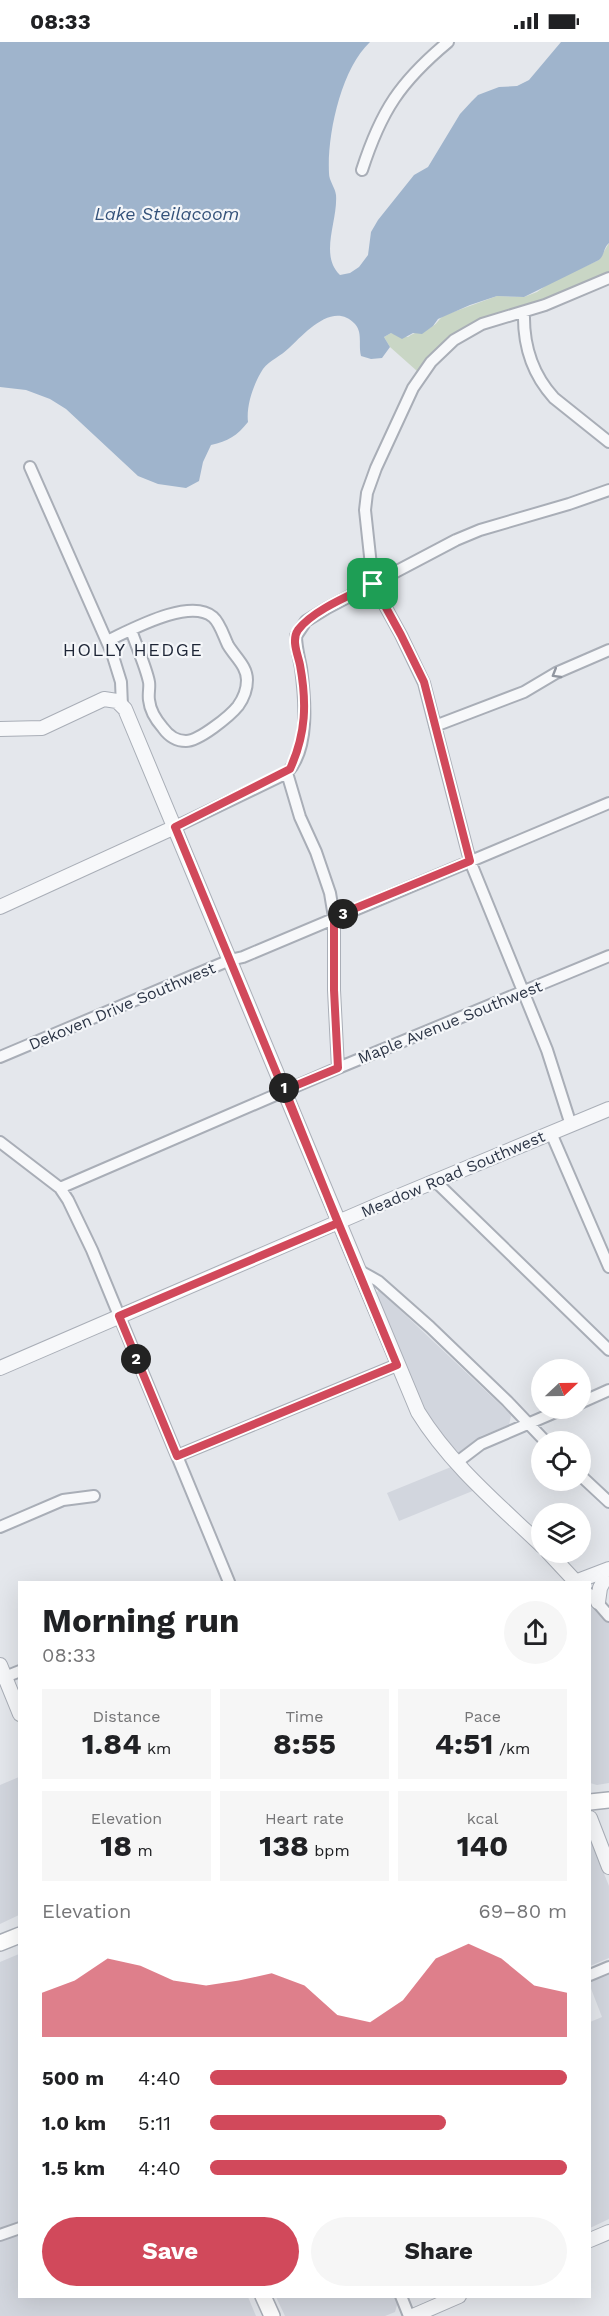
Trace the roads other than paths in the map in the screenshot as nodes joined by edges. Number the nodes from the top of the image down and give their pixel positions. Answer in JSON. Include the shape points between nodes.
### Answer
{"nodes":[{"id":1,"x":448,"y":42,"type":"edge"},
{"id":2,"x":362,"y":171,"type":"dead end"},
{"id":3,"x":609,"y":278,"type":"edge"},
{"id":4,"x":524,"y":312,"type":"junction"},
{"id":5,"x":609,"y":442,"type":"edge"},
{"id":6,"x":30,"y":467,"type":"dead end"},
{"id":7,"x":609,"y":490,"type":"edge"},
{"id":8,"x":373,"y":584,"type":"junction"},
{"id":9,"x":133,"y":634,"type":"junction"},
{"id":10,"x":108,"y":644,"type":"junction"},
{"id":11,"x":609,"y":650,"type":"edge"},
{"id":12,"x":122,"y":706,"type":"junction"},
{"id":13,"x":435,"y":726,"type":"junction"},
{"id":14,"x":0,"y":729,"type":"edge"},
{"id":15,"x":287,"y":772,"type":"junction"},
{"id":16,"x":609,"y":802,"type":"edge"},
{"id":17,"x":175,"y":827,"type":"junction"},
{"id":18,"x":470,"y":861,"type":"junction"},
{"id":19,"x":0,"y":907,"type":"edge"},
{"id":20,"x":334,"y":917,"type":"junction"},
{"id":21,"x":609,"y":956,"type":"edge"},
{"id":22,"x":230,"y":960,"type":"junction"},
{"id":23,"x":524,"y":991,"type":"junction"},
{"id":24,"x":0,"y":1057,"type":"edge"},
{"id":25,"x":338,"y":1068,"type":"junction"},
{"id":26,"x":285,"y":1090,"type":"junction"},
{"id":27,"x":609,"y":1109,"type":"edge"},
{"id":28,"x":571,"y":1125,"type":"junction"},
{"id":29,"x":551,"y":1133,"type":"junction"},
{"id":30,"x":0,"y":1142,"type":"edge"},
{"id":31,"x":435,"y":1181,"type":"junction"},
{"id":32,"x":60,"y":1188,"type":"junction"},
{"id":33,"x":338,"y":1223,"type":"junction"},
{"id":34,"x":609,"y":1267,"type":"edge"},
{"id":35,"x":360,"y":1271,"type":"junction"},
{"id":36,"x":119,"y":1316,"type":"junction"},
{"id":37,"x":609,"y":1350,"type":"edge"},
{"id":38,"x":397,"y":1365,"type":"junction"},
{"id":39,"x":0,"y":1368,"type":"edge"},
{"id":40,"x":609,"y":1390,"type":"edge"},
{"id":41,"x":591,"y":1397,"type":"edge"},
{"id":42,"x":539,"y":1419,"type":"edge"},
{"id":43,"x":527,"y":1424,"type":"junction"},
{"id":44,"x":534,"y":1431,"type":"edge"},
{"id":45,"x":177,"y":1456,"type":"junction"},
{"id":46,"x":456,"y":1463,"type":"junction"},
{"id":47,"x":591,"y":1485,"type":"edge"},
{"id":48,"x":94,"y":1496,"type":"dead end"},
{"id":49,"x":609,"y":1502,"type":"edge"},
{"id":50,"x":0,"y":1527,"type":"edge"},
{"id":51,"x":531,"y":1535,"type":"edge"},
{"id":52,"x":558,"y":1563,"type":"edge"},
{"id":53,"x":609,"y":1570,"type":"edge"},
{"id":54,"x":229,"y":1581,"type":"edge"},
{"id":55,"x":575,"y":1581,"type":"edge"},
{"id":56,"x":579,"y":1581,"type":"edge"},
{"id":57,"x":594,"y":1598,"type":"edge"},
{"id":58,"x":609,"y":1616,"type":"edge"},
{"id":59,"x":18,"y":1671,"type":"edge"},
{"id":60,"x":2,"y":1674,"type":"edge"},
{"id":61,"x":18,"y":1710,"type":"edge"},
{"id":62,"x":609,"y":1800,"type":"edge"},
{"id":63,"x":591,"y":1802,"type":"edge"},
{"id":64,"x":591,"y":1821,"type":"edge"},
{"id":65,"x":609,"y":1867,"type":"edge"},
{"id":66,"x":18,"y":1936,"type":"edge"},
{"id":67,"x":0,"y":1943,"type":"edge"},
{"id":68,"x":609,"y":1967,"type":"edge"},
{"id":69,"x":591,"y":1975,"type":"edge"},
{"id":70,"x":18,"y":2229,"type":"edge"},
{"id":71,"x":609,"y":2232,"type":"edge"},
{"id":72,"x":0,"y":2235,"type":"edge"},
{"id":73,"x":591,"y":2240,"type":"edge"},
{"id":74,"x":402,"y":2298,"type":"edge"},
{"id":75,"x":454,"y":2298,"type":"edge"},
{"id":76,"x":411,"y":2316,"type":"edge"}],
"edges":[{"from":1,"to":2,"type":"street","via":[[389,104]]},
{"from":3,"to":4,"type":"street"},
{"from":4,"to":5,"type":"street","via":[[528,355],[546,390]]},
{"from":4,"to":8,"type":"street","via":[[482,324],[462,335],[431,362],[413,388],[366,498]]},
{"from":6,"to":10,"type":"street"},
{"from":7,"to":8,"type":"street","via":[[480,530]]},
{"from":8,"to":13,"type":"street","via":[[416,664]]},
{"from":8,"to":15,"type":"street","via":[[306,621],[296,633],[305,713],[298,753]]},
{"from":9,"to":9,"type":"street","via":[[145,621],[204,611],[215,618],[242,664],[247,678],[245,694],[225,719],[188,741],[175,739],[152,712],[149,682]]},
{"from":9,"to":10,"type":"street"},
{"from":10,"to":12,"type":"street","via":[[121,682]]},
{"from":11,"to":13,"type":"street","one_way":true,"via":[[524,692]]},
{"from":12,"to":14,"type":"street","via":[[104,699],[42,728]]},
{"from":12,"to":17,"type":"street","via":[[129,714]]},
{"from":13,"to":18,"type":"street"},
{"from":15,"to":17,"type":"street"},
{"from":15,"to":20,"type":"street","via":[[300,817],[321,865]]},
{"from":16,"to":18,"type":"street","name":"Dekoven Drive Southwest"},
{"from":17,"to":19,"type":"street"},
{"from":17,"to":22,"type":"street"},
{"from":18,"to":20,"type":"street","name":"Dekoven Drive Southwest"},
{"from":18,"to":23,"type":"street"},
{"from":20,"to":22,"type":"street","name":"Dekoven Drive Southwest"},
{"from":20,"to":25,"type":"street"},
{"from":21,"to":23,"type":"street","name":"Maple Avenue Southwest"},
{"from":22,"to":24,"type":"street","name":"Dekoven Drive Southwest"},
{"from":22,"to":26,"type":"street"},
{"from":23,"to":25,"type":"street","name":"Maple Avenue Southwest"},
{"from":23,"to":28,"type":"street"},
{"from":25,"to":26,"type":"street","name":"Maple Avenue Southwest"},
{"from":26,"to":32,"type":"street","name":"Maple Avenue Southwest"},
{"from":26,"to":33,"type":"street"},
{"from":27,"to":28,"type":"street","name":"Meadow Road Southwest"},
{"from":28,"to":29,"type":"street","name":"Meadow Road Southwest"},
{"from":29,"to":31,"type":"street","name":"Meadow Road Southwest"},
{"from":29,"to":34,"type":"street"},
{"from":30,"to":32,"type":"street"},
{"from":31,"to":33,"type":"street","name":"Meadow Road Southwest"},
{"from":31,"to":37,"type":"street"},
{"from":32,"to":36,"type":"street","via":[[92,1250]]},
{"from":33,"to":35,"type":"street"},
{"from":33,"to":36,"type":"street","name":"Meadow Road Southwest"},
{"from":35,"to":38,"type":"street"},
{"from":35,"to":43,"type":"street","via":[[378,1281],[430,1327]]},
{"from":36,"to":39,"type":"street","name":"Meadow Road Southwest"},
{"from":36,"to":45,"type":"street"},
{"from":38,"to":45,"type":"street"},
{"from":38,"to":46,"type":"street","via":[[418,1412]]},
{"from":40,"to":41,"type":"street"},
{"from":42,"to":43,"type":"street"},
{"from":43,"to":44,"type":"street"},
{"from":43,"to":46,"type":"street","via":[[481,1444]]},
{"from":45,"to":54,"type":"street"},
{"from":46,"to":51,"type":"street"},
{"from":47,"to":49,"type":"street"},
{"from":48,"to":50,"type":"street","via":[[63,1500]]},
{"from":52,"to":55,"type":"street"},
{"from":53,"to":56,"type":"street"},
{"from":53,"to":57,"type":"street"},
{"from":57,"to":58,"type":"street"},
{"from":59,"to":60,"type":"street"},
{"from":60,"to":61,"type":"street"},
{"from":62,"to":63,"type":"main road"},
{"from":64,"to":65,"type":"street"},
{"from":66,"to":67,"type":"main road"},
{"from":68,"to":69,"type":"street"},
{"from":70,"to":72,"type":"street"},
{"from":71,"to":73,"type":"street"},
{"from":74,"to":76,"type":"street"},
{"from":75,"to":76,"type":"street"}]}
